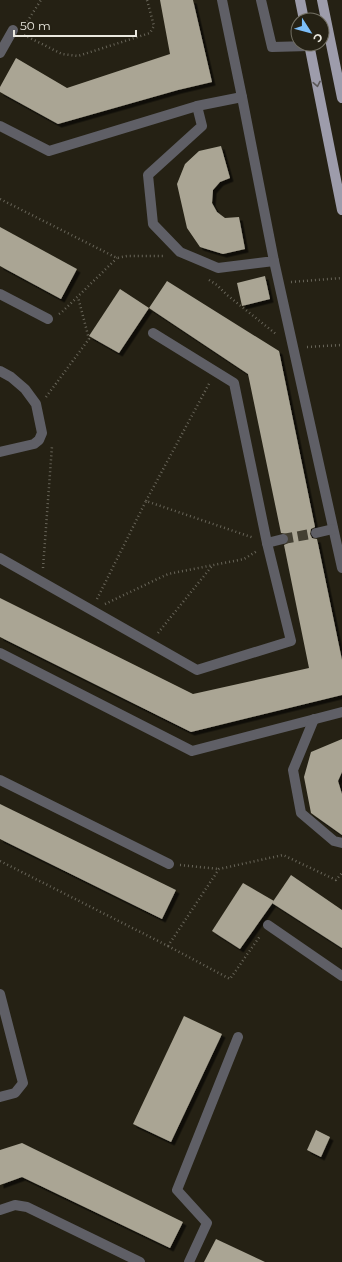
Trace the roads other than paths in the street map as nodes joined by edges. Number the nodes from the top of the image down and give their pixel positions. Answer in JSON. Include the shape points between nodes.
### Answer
{"nodes":[{"id":1,"x":222,"y":0,"type":"edge"},
{"id":2,"x":261,"y":0,"type":"edge"},
{"id":3,"x":300,"y":0,"type":"edge"},
{"id":4,"x":322,"y":0,"type":"edge"},
{"id":5,"x":302,"y":12,"type":"edge"},
{"id":6,"x":16,"y":31,"type":"road end"},
{"id":7,"x":290,"y":46,"type":"edge"},
{"id":8,"x":310,"y":52,"type":"edge"},
{"id":9,"x":0,"y":53,"type":"edge"},
{"id":10,"x":242,"y":97,"type":"junction"},
{"id":11,"x":342,"y":98,"type":"edge"},
{"id":12,"x":197,"y":106,"type":"junction"},
{"id":13,"x":0,"y":126,"type":"edge"},
{"id":14,"x":342,"y":210,"type":"edge"},
{"id":15,"x":274,"y":261,"type":"junction"},
{"id":16,"x":0,"y":294,"type":"edge"},
{"id":17,"x":48,"y":319,"type":"road end"},
{"id":18,"x":154,"y":333,"type":"dead end"},
{"id":19,"x":0,"y":371,"type":"edge"},
{"id":20,"x":0,"y":452,"type":"edge"},
{"id":21,"x":333,"y":529,"type":"junction"},
{"id":22,"x":316,"y":533,"type":"tunnel mouth"},
{"id":23,"x":283,"y":539,"type":"tunnel mouth"},
{"id":24,"x":267,"y":543,"type":"junction"},
{"id":25,"x":0,"y":558,"type":"edge"},
{"id":26,"x":342,"y":568,"type":"edge"},
{"id":27,"x":0,"y":653,"type":"edge"},
{"id":28,"x":342,"y":712,"type":"edge"},
{"id":29,"x":314,"y":719,"type":"junction"},
{"id":30,"x":0,"y":780,"type":"edge"},
{"id":31,"x":342,"y":844,"type":"edge"},
{"id":32,"x":169,"y":864,"type":"road end"},
{"id":33,"x":268,"y":925,"type":"road end"},
{"id":34,"x":342,"y":976,"type":"edge"},
{"id":35,"x":0,"y":994,"type":"edge"},
{"id":36,"x":238,"y":1038,"type":"dead end"},
{"id":37,"x":0,"y":1097,"type":"edge"},
{"id":38,"x":0,"y":1210,"type":"edge"},
{"id":39,"x":140,"y":1262,"type":"edge"},
{"id":40,"x":189,"y":1262,"type":"edge"}],
"edges":[{"from":1,"to":10,"type":"lane"},
{"from":2,"to":7,"type":"lane","via":[[272,47]]},
{"from":3,"to":5,"type":"main road"},
{"from":4,"to":11,"type":"main road"},
{"from":6,"to":9,"type":"lane"},
{"from":8,"to":14,"type":"main road","one_way":true},
{"from":10,"to":12,"type":"lane"},
{"from":10,"to":15,"type":"lane"},
{"from":12,"to":13,"type":"lane","via":[[49,152]]},
{"from":12,"to":15,"type":"lane","via":[[202,126],[148,175],[153,224],[180,252],[218,268]]},
{"from":15,"to":21,"type":"lane"},
{"from":16,"to":17,"type":"lane"},
{"from":18,"to":24,"type":"lane","via":[[234,383]]},
{"from":19,"to":20,"type":"lane","via":[[25,389],[36,404],[42,433],[34,444]]},
{"from":21,"to":22,"type":"lane"},
{"from":21,"to":26,"type":"lane"},
{"from":23,"to":24,"type":"lane"},
{"from":24,"to":25,"type":"lane","via":[[291,641],[197,670]]},
{"from":27,"to":29,"type":"lane","via":[[192,751]]},
{"from":28,"to":29,"type":"lane"},
{"from":29,"to":31,"type":"lane","via":[[294,770],[301,813],[334,841]]},
{"from":30,"to":32,"type":"lane"},
{"from":33,"to":34,"type":"lane"},
{"from":35,"to":37,"type":"lane","via":[[23,1083],[15,1093]]},
{"from":36,"to":40,"type":"lane","via":[[177,1190],[207,1222]]},
{"from":38,"to":39,"type":"lane","via":[[15,1205],[28,1207]]}]}
